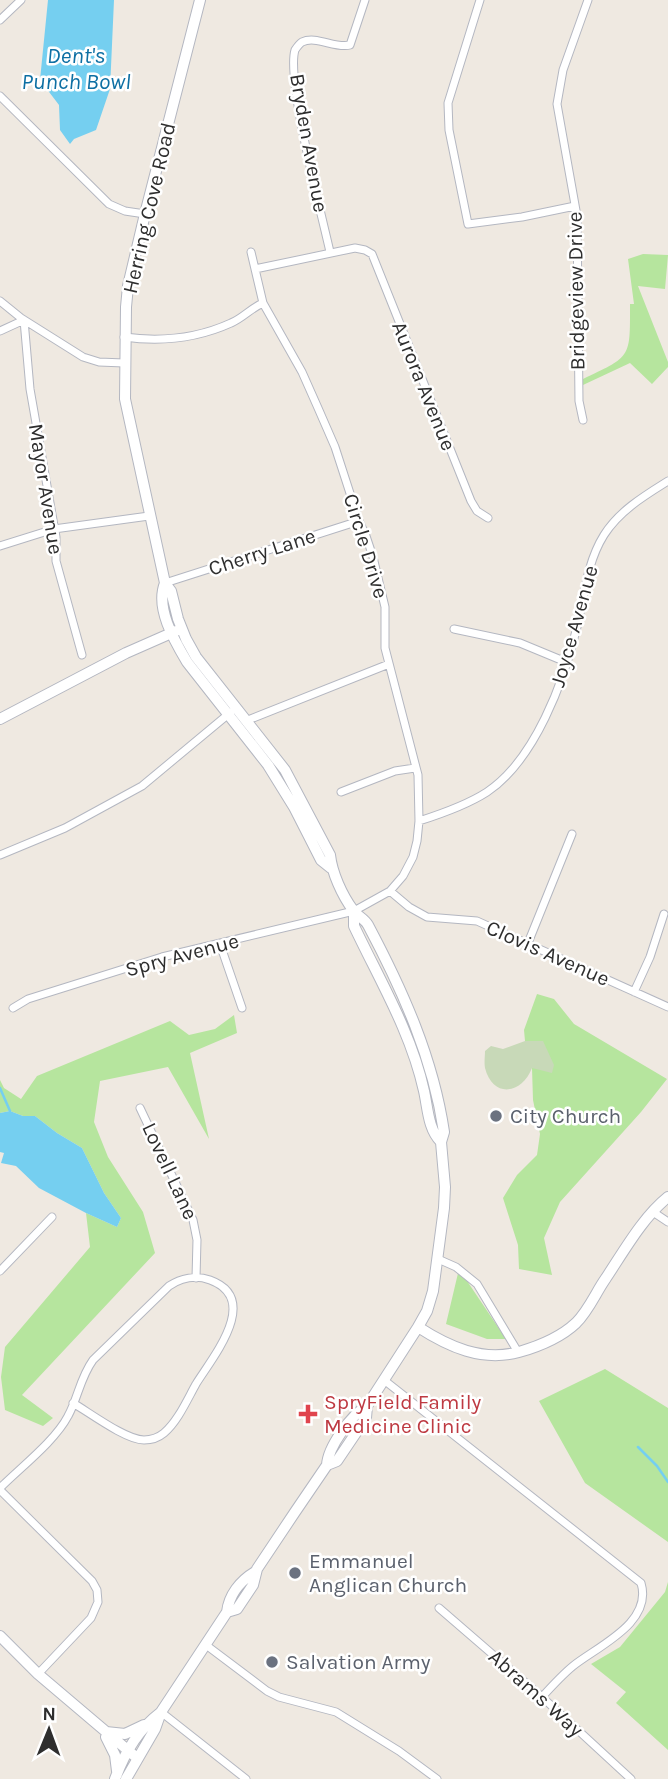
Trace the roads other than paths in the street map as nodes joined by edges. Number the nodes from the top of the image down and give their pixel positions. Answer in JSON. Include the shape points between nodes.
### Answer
{"nodes":[{"id":1,"x":21,"y":0,"type":"edge"},
{"id":2,"x":200,"y":0,"type":"edge"},
{"id":3,"x":365,"y":0,"type":"edge"},
{"id":4,"x":480,"y":0,"type":"edge"},
{"id":5,"x":588,"y":0,"type":"edge"},
{"id":6,"x":0,"y":20,"type":"edge"},
{"id":7,"x":0,"y":96,"type":"edge"},
{"id":8,"x":575,"y":206,"type":"junction"},
{"id":9,"x":145,"y":214,"type":"junction"},
{"id":10,"x":251,"y":252,"type":"dead end"},
{"id":11,"x":330,"y":252,"type":"junction"},
{"id":12,"x":255,"y":269,"type":"junction"},
{"id":13,"x":0,"y":301,"type":"edge"},
{"id":14,"x":263,"y":303,"type":"junction"},
{"id":15,"x":24,"y":320,"type":"junction"},
{"id":16,"x":0,"y":331,"type":"edge"},
{"id":17,"x":124,"y":337,"type":"junction"},
{"id":18,"x":124,"y":363,"type":"junction"},
{"id":19,"x":583,"y":420,"type":"dead end"},
{"id":20,"x":668,"y":481,"type":"edge"},
{"id":21,"x":149,"y":516,"type":"junction"},
{"id":22,"x":488,"y":518,"type":"dead end"},
{"id":23,"x":359,"y":522,"type":"junction"},
{"id":24,"x":54,"y":529,"type":"junction"},
{"id":25,"x":0,"y":546,"type":"edge"},
{"id":26,"x":165,"y":583,"type":"junction"},
{"id":27,"x":454,"y":629,"type":"dead end"},
{"id":28,"x":176,"y":631,"type":"junction"},
{"id":29,"x":82,"y":655,"type":"dead end"},
{"id":30,"x":566,"y":662,"type":"junction"},
{"id":31,"x":389,"y":664,"type":"junction"},
{"id":32,"x":233,"y":711,"type":"junction"},
{"id":33,"x":0,"y":719,"type":"edge"},
{"id":34,"x":248,"y":720,"type":"junction"},
{"id":35,"x":415,"y":768,"type":"junction"},
{"id":36,"x":341,"y":792,"type":"dead end"},
{"id":37,"x":419,"y":821,"type":"junction"},
{"id":38,"x":572,"y":834,"type":"dead end"},
{"id":39,"x":0,"y":855,"type":"edge"},
{"id":40,"x":331,"y":868,"type":"junction"},
{"id":41,"x":390,"y":891,"type":"junction"},
{"id":42,"x":354,"y":911,"type":"junction"},
{"id":43,"x":663,"y":914,"type":"dead end"},
{"id":44,"x":528,"y":943,"type":"junction"},
{"id":45,"x":220,"y":944,"type":"junction"},
{"id":46,"x":634,"y":992,"type":"junction"},
{"id":47,"x":668,"y":1007,"type":"edge"},
{"id":48,"x":13,"y":1008,"type":"dead end"},
{"id":49,"x":242,"y":1008,"type":"dead end"},
{"id":50,"x":140,"y":1108,"type":"dead end"},
{"id":51,"x":668,"y":1196,"type":"edge"},
{"id":52,"x":653,"y":1212,"type":"junction"},
{"id":53,"x":52,"y":1217,"type":"dead end"},
{"id":54,"x":668,"y":1222,"type":"edge"},
{"id":55,"x":438,"y":1259,"type":"junction"},
{"id":56,"x":0,"y":1271,"type":"edge"},
{"id":57,"x":196,"y":1278,"type":"junction"},
{"id":58,"x":418,"y":1327,"type":"junction"},
{"id":59,"x":518,"y":1352,"type":"junction"},
{"id":60,"x":384,"y":1380,"type":"junction"},
{"id":61,"x":73,"y":1403,"type":"junction"},
{"id":62,"x":0,"y":1489,"type":"edge"},
{"id":63,"x":439,"y":1608,"type":"dead end"},
{"id":64,"x":0,"y":1636,"type":"edge"},
{"id":65,"x":206,"y":1645,"type":"junction"},
{"id":66,"x":38,"y":1674,"type":"junction"},
{"id":67,"x":542,"y":1697,"type":"junction"},
{"id":68,"x":161,"y":1712,"type":"junction"},
{"id":69,"x":146,"y":1724,"type":"junction"},
{"id":70,"x":103,"y":1731,"type":"junction"},
{"id":71,"x":133,"y":1755,"type":"junction"},
{"id":72,"x":120,"y":1777,"type":"edge"},
{"id":73,"x":246,"y":1779,"type":"edge"},
{"id":74,"x":437,"y":1779,"type":"edge"},
{"id":75,"x":631,"y":1779,"type":"edge"}],
"edges":[{"from":1,"to":6,"type":"street"},
{"from":2,"to":9,"type":"main road","name":"Herring Cove Road"},
{"from":3,"to":11,"type":"street","name":"Bryden Avenue","via":[[350,45],[308,40],[295,53],[299,108]]},
{"from":4,"to":8,"type":"street","via":[[448,103],[468,224]]},
{"from":5,"to":8,"type":"street","name":"Bridgeview Drive","via":[[563,70],[557,104]]},
{"from":7,"to":9,"type":"street","via":[[109,204]]},
{"from":8,"to":19,"type":"street","name":"Bridgeview Drive"},
{"from":9,"to":17,"type":"main road","name":"Herring Cove Road","via":[[128,286]]},
{"from":10,"to":12,"type":"street","name":"Circle Drive"},
{"from":11,"to":12,"type":"street"},
{"from":11,"to":22,"type":"street","name":"Aurora Avenue","via":[[355,248],[365,250],[376,261],[471,501]]},
{"from":12,"to":14,"type":"street","name":"Circle Drive"},
{"from":13,"to":15,"type":"street"},
{"from":14,"to":17,"type":"street","via":[[228,325],[180,338]]},
{"from":14,"to":23,"type":"street","name":"Circle Drive","via":[[323,418]]},
{"from":15,"to":16,"type":"street"},
{"from":15,"to":18,"type":"street","via":[[85,358]]},
{"from":15,"to":24,"type":"street","name":"Mayor Avenue","via":[[30,389]]},
{"from":17,"to":18,"type":"main road","name":"Herring Cove Road"},
{"from":18,"to":21,"type":"main road","name":"Herring Cove Road","via":[[125,399]]},
{"from":20,"to":30,"type":"street","name":"Joyce Avenue","via":[[621,513],[598,546]]},
{"from":21,"to":24,"type":"street"},
{"from":21,"to":26,"type":"main road","name":"Herring Cove Road"},
{"from":23,"to":26,"type":"street","name":"Cherry Lane"},
{"from":23,"to":31,"type":"street","name":"Circle Drive","via":[[385,607]]},
{"from":24,"to":25,"type":"street"},
{"from":24,"to":29,"type":"street","name":"Mayor Avenue","via":[[57,561]]},
{"from":26,"to":28,"type":"main road","name":"Herring Cove Road","via":[[161,593]]},
{"from":27,"to":30,"type":"street","via":[[520,643]]},
{"from":28,"to":32,"type":"main road","name":"Herring Cove Road","via":[[187,662]]},
{"from":28,"to":33,"type":"main road"},
{"from":30,"to":37,"type":"street","name":"Joyce Avenue","via":[[544,718],[510,771],[480,796]]},
{"from":31,"to":34,"type":"street"},
{"from":31,"to":35,"type":"street","name":"Circle Drive"},
{"from":32,"to":34,"type":"main road","name":"Herring Cove Road"},
{"from":32,"to":39,"type":"street","via":[[142,786],[65,828]]},
{"from":32,"to":40,"type":"main road","name":"Herring Cove Road","via":[[295,807],[321,860]]},
{"from":34,"to":40,"type":"main road","name":"Herring Cove Road","via":[[293,782],[331,855]]},
{"from":35,"to":36,"type":"street"},
{"from":35,"to":37,"type":"street","name":"Circle Drive"},
{"from":37,"to":41,"type":"street","name":"Circle Drive","via":[[413,857]]},
{"from":38,"to":44,"type":"street"},
{"from":40,"to":42,"type":"main road","name":"Herring Cove Road"},
{"from":41,"to":42,"type":"street","name":"Circle Drive"},
{"from":41,"to":44,"type":"street","name":"Clovis Avenue","via":[[427,917],[477,921]]},
{"from":42,"to":45,"type":"street","name":"Spry Avenue"},
{"from":42,"to":55,"type":"main road","name":"Herring Cove Road","via":[[354,926],[405,1029],[433,1134],[441,1142],[445,1187]]},
{"from":43,"to":46,"type":"street"},
{"from":44,"to":46,"type":"street","name":"Clovis Avenue"},
{"from":45,"to":48,"type":"street","name":"Spry Avenue","via":[[162,957],[27,999]]},
{"from":45,"to":49,"type":"street"},
{"from":46,"to":47,"type":"street","name":"Clovis Avenue"},
{"from":50,"to":57,"type":"street","name":"Lovell Lane","via":[[193,1220]]},
{"from":51,"to":52,"type":"main road"},
{"from":52,"to":54,"type":"street"},
{"from":52,"to":59,"type":"main road","via":[[576,1323],[547,1343]]},
{"from":53,"to":56,"type":"street"},
{"from":55,"to":58,"type":"main road","name":"Herring Cove Road","via":[[433,1291]]},
{"from":55,"to":59,"type":"street","via":[[477,1284]]},
{"from":57,"to":61,"type":"street","via":[[169,1286],[98,1354]]},
{"from":57,"to":61,"type":"street","via":[[215,1282],[227,1293],[233,1308],[231,1328],[165,1432],[151,1440],[135,1439]]},
{"from":58,"to":59,"type":"main road","via":[[470,1352],[491,1356]]},
{"from":58,"to":60,"type":"main road","name":"Herring Cove Road"},
{"from":60,"to":65,"type":"main road","name":"Herring Cove Road","via":[[367,1406],[366,1418],[337,1461],[327,1465],[255,1572],[228,1601],[228,1612]]},
{"from":60,"to":67,"type":"street","via":[[641,1583],[643,1601],[628,1626],[572,1667]]},
{"from":61,"to":62,"type":"street","via":[[63,1425]]},
{"from":62,"to":66,"type":"street","via":[[96,1587],[98,1602],[91,1618]]},
{"from":63,"to":67,"type":"street","name":"Abrams Way"},
{"from":64,"to":66,"type":"main road"},
{"from":65,"to":68,"type":"main road","name":"Herring Cove Road"},
{"from":65,"to":74,"type":"street","via":[[267,1691],[336,1712]]},
{"from":66,"to":70,"type":"main road"},
{"from":67,"to":75,"type":"street","name":"Abrams Way"},
{"from":68,"to":69,"type":"main road","name":"Herring Cove Road"},
{"from":68,"to":71,"type":"main road","name":"Herring Cove Road","via":[[155,1729]]},
{"from":68,"to":73,"type":"street"},
{"from":69,"to":70,"type":"main road","via":[[125,1734]]},
{"from":69,"to":71,"type":"main road","name":"Herring Cove Road"},
{"from":70,"to":71,"type":"main road"},
{"from":70,"to":72,"type":"main road"},
{"from":71,"to":72,"type":"main road","name":"Herring Cove Road"}]}
